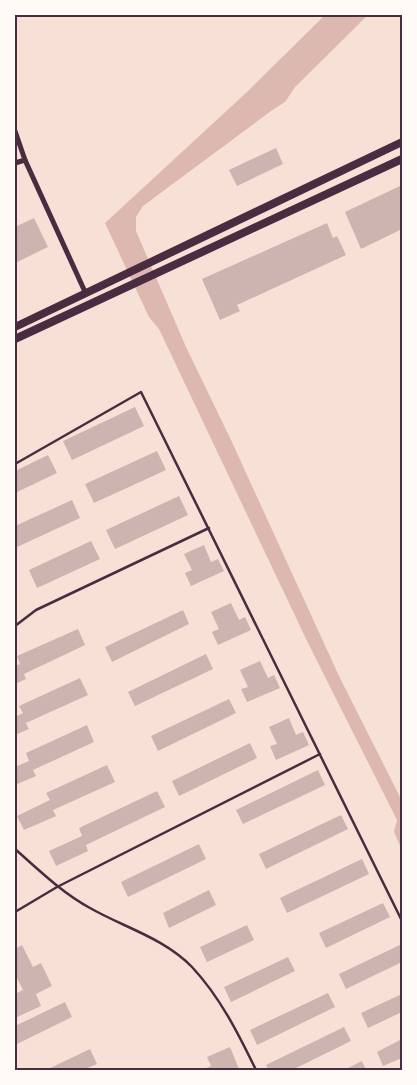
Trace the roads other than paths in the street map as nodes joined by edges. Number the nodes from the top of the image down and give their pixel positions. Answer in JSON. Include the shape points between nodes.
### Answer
{"nodes":[{"id":1,"x":15,"y":131,"type":"edge"},
{"id":2,"x":402,"y":142,"type":"edge"},
{"id":3,"x":402,"y":158,"type":"edge"},
{"id":4,"x":25,"y":160,"type":"junction"},
{"id":5,"x":15,"y":163,"type":"edge"},
{"id":6,"x":86,"y":294,"type":"junction"},
{"id":7,"x":15,"y":327,"type":"edge"},
{"id":8,"x":15,"y":339,"type":"edge"},
{"id":9,"x":15,"y":464,"type":"edge"},
{"id":10,"x":209,"y":528,"type":"junction"},
{"id":11,"x":15,"y":626,"type":"edge"},
{"id":12,"x":320,"y":753,"type":"junction"},
{"id":13,"x":15,"y":849,"type":"edge"},
{"id":14,"x":57,"y":887,"type":"junction"},
{"id":15,"x":15,"y":912,"type":"edge"},
{"id":16,"x":402,"y":921,"type":"edge"},
{"id":17,"x":256,"y":1070,"type":"edge"}],
"edges":[{"from":1,"to":4,"type":"street"},
{"from":2,"to":6,"type":"main road"},
{"from":3,"to":8,"type":"main road"},
{"from":4,"to":5,"type":"street"},
{"from":4,"to":6,"type":"street"},
{"from":6,"to":7,"type":"main road"},
{"from":9,"to":10,"type":"lane","via":[[141,392]]},
{"from":10,"to":11,"type":"lane","via":[[36,610]]},
{"from":10,"to":12,"type":"lane"},
{"from":12,"to":14,"type":"lane"},
{"from":12,"to":16,"type":"lane"},
{"from":13,"to":14,"type":"lane"},
{"from":14,"to":15,"type":"lane"},
{"from":14,"to":17,"type":"lane","via":[[90,908],[150,937],[191,966],[229,1015]]}]}
